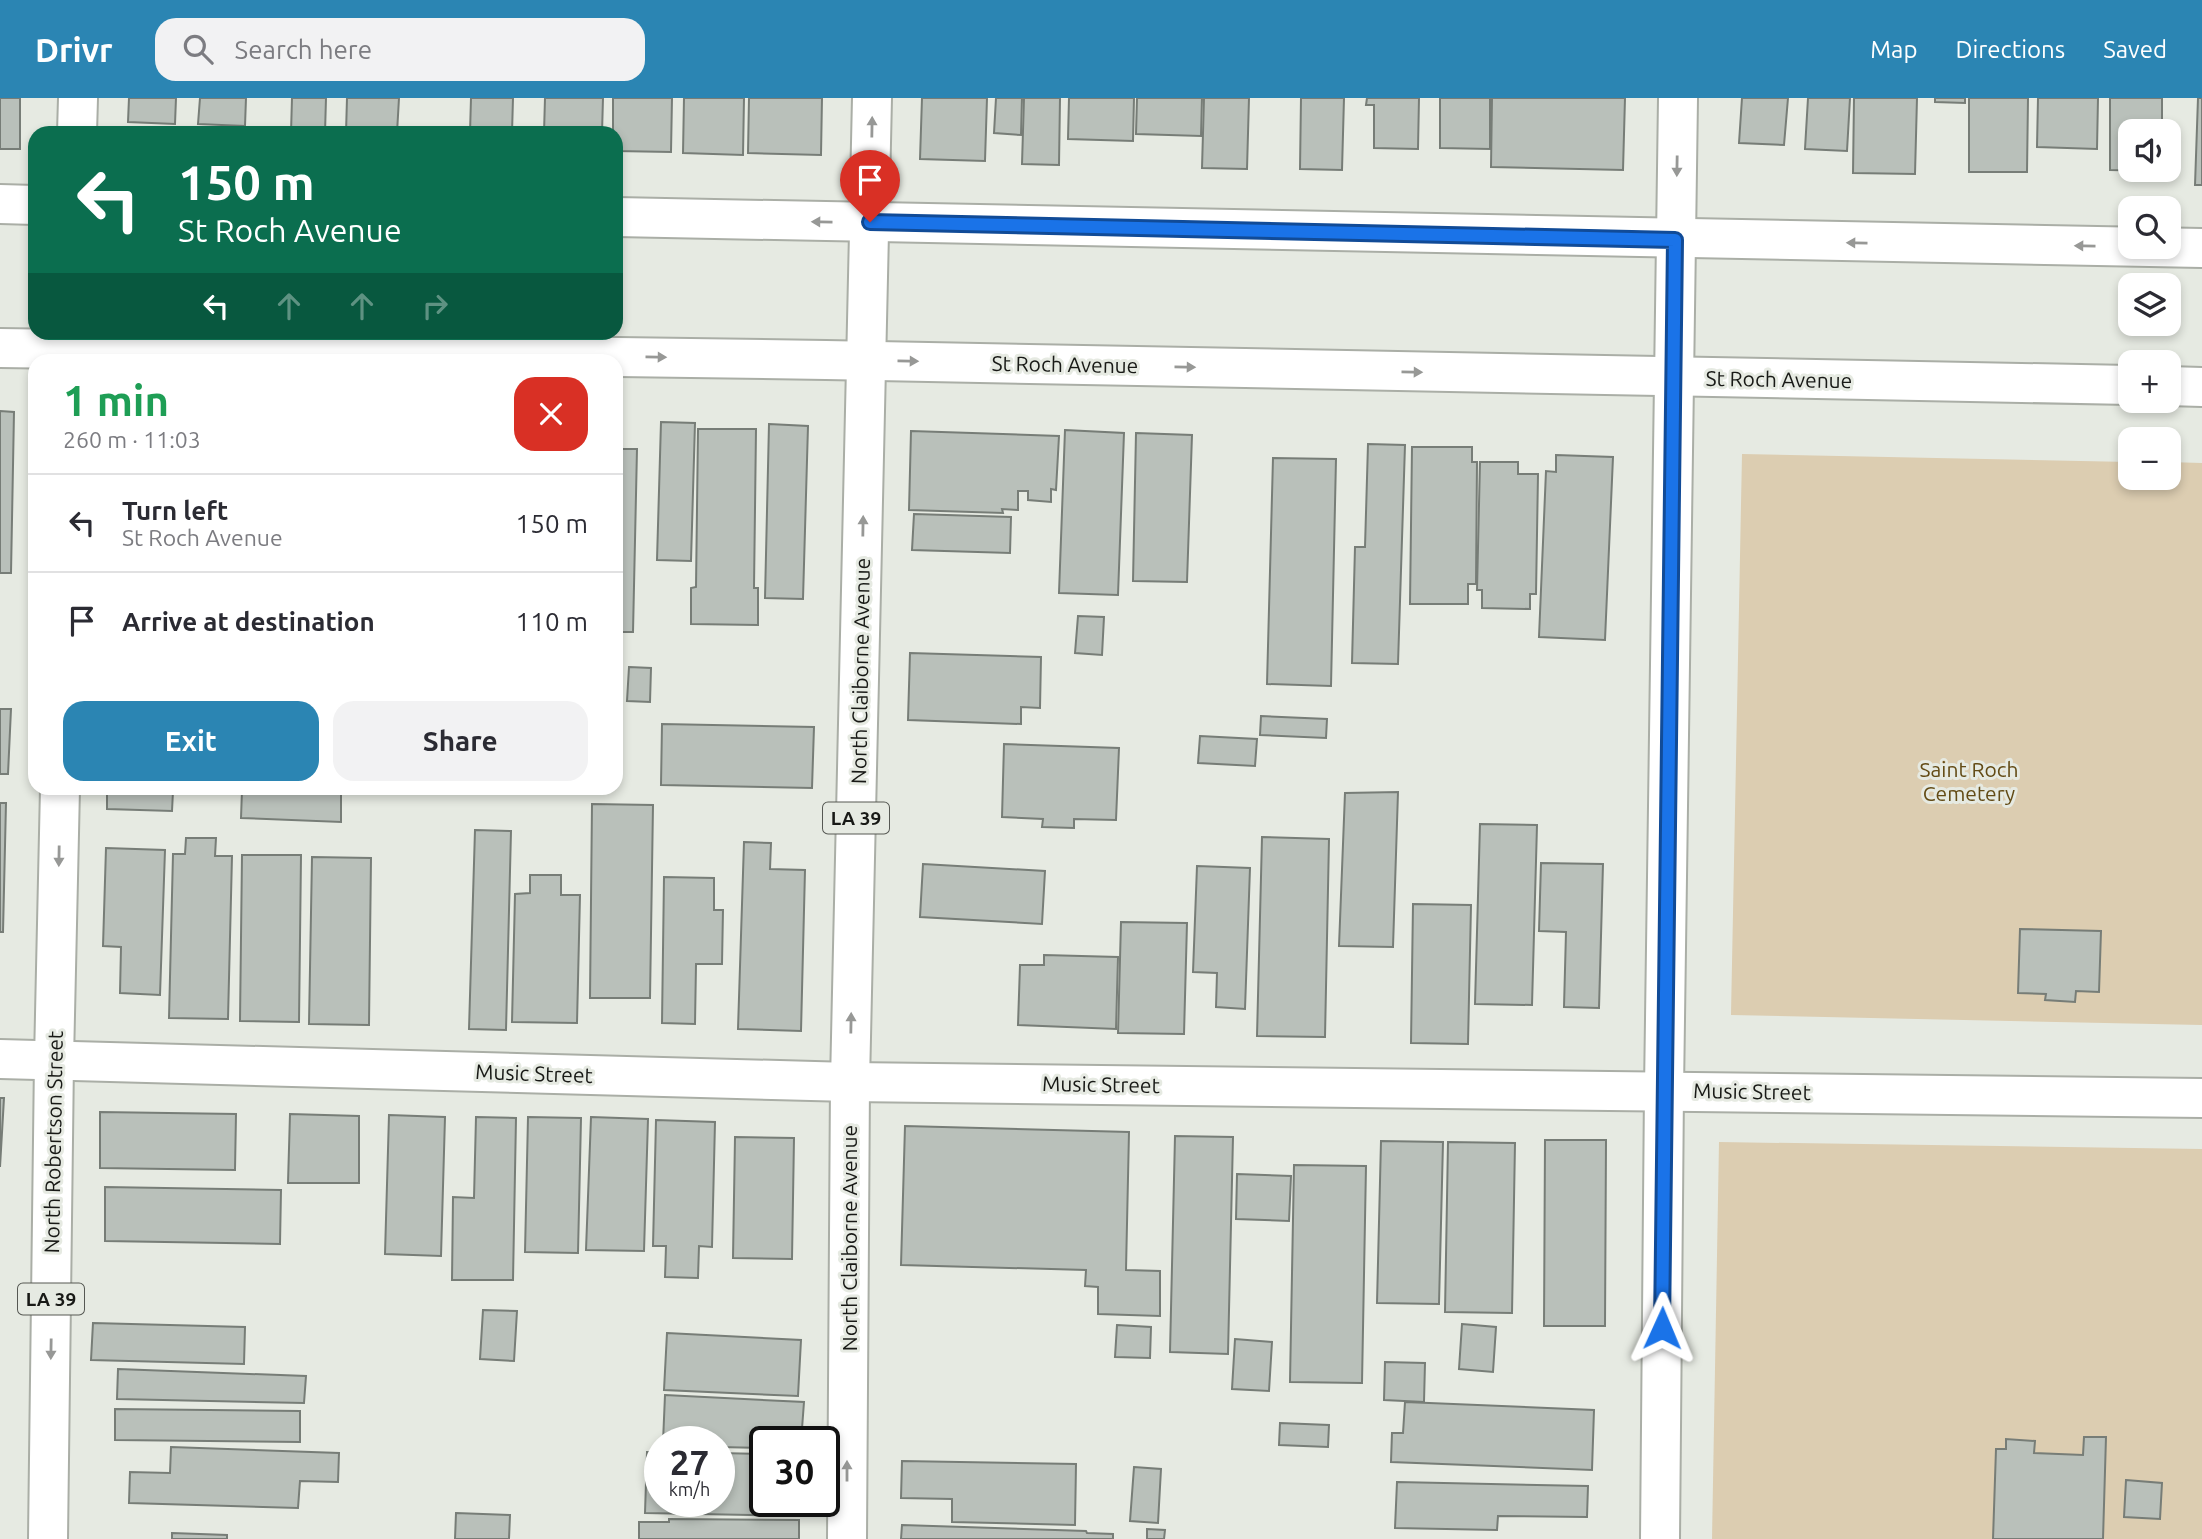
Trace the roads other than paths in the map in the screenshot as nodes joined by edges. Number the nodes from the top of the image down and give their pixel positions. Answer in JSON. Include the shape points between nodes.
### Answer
{"nodes":[{"id":1,"x":78,"y":98,"type":"edge"},
{"id":2,"x":872,"y":98,"type":"edge"},
{"id":3,"x":1678,"y":98,"type":"edge"},
{"id":4,"x":77,"y":126,"type":"edge"},
{"id":5,"x":0,"y":204,"type":"edge"},
{"id":6,"x":28,"y":205,"type":"edge"},
{"id":7,"x":623,"y":217,"type":"edge"},
{"id":8,"x":870,"y":222,"type":"junction"},
{"id":9,"x":1675,"y":240,"type":"junction"},
{"id":10,"x":2202,"y":248,"type":"edge"},
{"id":11,"x":72,"y":347,"type":"edge"},
{"id":12,"x":0,"y":348,"type":"edge"},
{"id":13,"x":500,"y":354,"type":"edge"},
{"id":14,"x":623,"y":356,"type":"edge"},
{"id":15,"x":867,"y":360,"type":"junction"},
{"id":16,"x":1674,"y":377,"type":"junction"},
{"id":17,"x":2118,"y":386,"type":"edge"},
{"id":18,"x":2181,"y":386,"type":"edge"},
{"id":19,"x":2202,"y":387,"type":"edge"},
{"id":20,"x":60,"y":795,"type":"edge"},
{"id":21,"x":0,"y":1059,"type":"edge"},
{"id":22,"x":54,"y":1060,"type":"junction"},
{"id":23,"x":850,"y":1082,"type":"junction"},
{"id":24,"x":1664,"y":1090,"type":"junction"},
{"id":25,"x":2202,"y":1098,"type":"edge"},
{"id":26,"x":48,"y":1539,"type":"edge"},
{"id":27,"x":847,"y":1539,"type":"edge"},
{"id":28,"x":1660,"y":1539,"type":"edge"}],
"edges":[{"from":1,"to":4,"type":"street"},
{"from":8,"to":2,"type":"street","name":"North Claiborne Avenue","number":"LA 39","one_way":true},
{"from":3,"to":9,"type":"street","one_way":true},
{"from":5,"to":6,"type":"street"},
{"from":8,"to":7,"type":"street","one_way":true},
{"from":8,"to":9,"type":"street"},
{"from":8,"to":15,"type":"street","name":"North Claiborne Avenue","number":"LA 39"},
{"from":10,"to":9,"type":"street","one_way":true},
{"from":9,"to":16,"type":"street"},
{"from":11,"to":12,"type":"street","name":"St Roch Avenue"},
{"from":11,"to":13,"type":"street","name":"St Roch Avenue","one_way":true},
{"from":14,"to":15,"type":"street","name":"St Roch Avenue","one_way":true},
{"from":15,"to":16,"type":"street","name":"St Roch Avenue","one_way":true},
{"from":23,"to":15,"type":"street","name":"North Claiborne Avenue","number":"LA 39","one_way":true},
{"from":16,"to":17,"type":"street","name":"St Roch Avenue"},
{"from":16,"to":24,"type":"street"},
{"from":18,"to":19,"type":"street"},
{"from":20,"to":22,"type":"street","name":"North Robertson Street","number":"LA 39","one_way":true},
{"from":21,"to":22,"type":"street","name":"Music Street"},
{"from":22,"to":23,"type":"street","name":"Music Street"},
{"from":22,"to":26,"type":"street","name":"North Robertson Street","number":"LA 39","one_way":true},
{"from":23,"to":24,"type":"street","name":"Music Street"},
{"from":27,"to":23,"type":"street","name":"North Claiborne Avenue","number":"LA 39","one_way":true},
{"from":24,"to":25,"type":"street","name":"Music Street"},
{"from":24,"to":28,"type":"street"}]}
